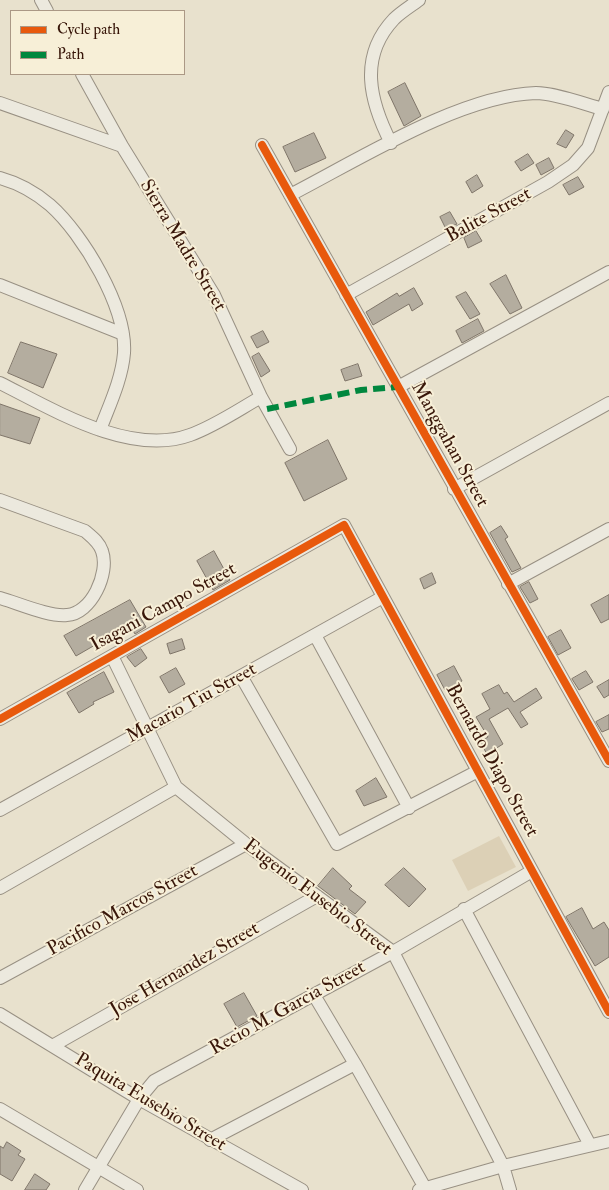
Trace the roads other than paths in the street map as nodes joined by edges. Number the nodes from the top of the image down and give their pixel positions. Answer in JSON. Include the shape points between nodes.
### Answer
{"nodes":[{"id":1,"x":419,"y":0,"type":"edge"},
{"id":2,"x":83,"y":75,"type":"edge"},
{"id":3,"x":609,"y":92,"type":"edge"},
{"id":4,"x":0,"y":103,"type":"edge"},
{"id":5,"x":603,"y":109,"type":"junction"},
{"id":6,"x":391,"y":142,"type":"junction"},
{"id":7,"x":262,"y":145,"type":"dead end"},
{"id":8,"x":122,"y":146,"type":"junction"},
{"id":9,"x":0,"y":178,"type":"edge"},
{"id":10,"x":290,"y":195,"type":"junction"},
{"id":11,"x":609,"y":272,"type":"edge"},
{"id":12,"x":0,"y":285,"type":"edge"},
{"id":13,"x":346,"y":295,"type":"junction"},
{"id":14,"x":122,"y":334,"type":"junction"},
{"id":15,"x":0,"y":383,"type":"edge"},
{"id":16,"x":398,"y":387,"type":"junction"},
{"id":17,"x":261,"y":397,"type":"junction"},
{"id":18,"x":609,"y":403,"type":"edge"},
{"id":19,"x":100,"y":430,"type":"junction"},
{"id":20,"x":290,"y":449,"type":"dead end"},
{"id":21,"x":454,"y":489,"type":"junction"},
{"id":22,"x":0,"y":500,"type":"edge"},
{"id":23,"x":344,"y":525,"type":"joint"},
{"id":24,"x":609,"y":529,"type":"edge"},
{"id":25,"x":508,"y":584,"type":"junction"},
{"id":26,"x":383,"y":597,"type":"junction"},
{"id":27,"x":0,"y":598,"type":"edge"},
{"id":28,"x":315,"y":635,"type":"junction"},
{"id":29,"x":112,"y":656,"type":"junction"},
{"id":30,"x":241,"y":676,"type":"junction"},
{"id":31,"x":0,"y":719,"type":"edge"},
{"id":32,"x":148,"y":728,"type":"junction"},
{"id":33,"x":609,"y":761,"type":"edge"},
{"id":34,"x":478,"y":771,"type":"junction"},
{"id":35,"x":176,"y":787,"type":"junction"},
{"id":36,"x":409,"y":808,"type":"junction"},
{"id":37,"x":0,"y":810,"type":"edge"},
{"id":38,"x":246,"y":844,"type":"junction"},
{"id":39,"x":532,"y":871,"type":"junction"},
{"id":40,"x":0,"y":888,"type":"edge"},
{"id":41,"x":317,"y":896,"type":"junction"},
{"id":42,"x":464,"y":908,"type":"junction"},
{"id":43,"x":393,"y":952,"type":"junction"},
{"id":44,"x":0,"y":978,"type":"edge"},
{"id":45,"x":314,"y":995,"type":"junction"},
{"id":46,"x":609,"y":1012,"type":"edge"},
{"id":47,"x":0,"y":1014,"type":"edge"},
{"id":48,"x":54,"y":1045,"type":"junction"},
{"id":49,"x":355,"y":1064,"type":"junction"},
{"id":50,"x":139,"y":1099,"type":"junction"},
{"id":51,"x":0,"y":1109,"type":"edge"},
{"id":52,"x":210,"y":1140,"type":"junction"},
{"id":53,"x":609,"y":1141,"type":"edge"},
{"id":54,"x":590,"y":1145,"type":"junction"},
{"id":55,"x":504,"y":1166,"type":"junction"},
{"id":56,"x":97,"y":1168,"type":"junction"},
{"id":57,"x":422,"y":1189,"type":"edge"},
{"id":58,"x":85,"y":1190,"type":"edge"},
{"id":59,"x":137,"y":1190,"type":"edge"},
{"id":60,"x":302,"y":1190,"type":"edge"},
{"id":61,"x":510,"y":1190,"type":"edge"}],
"edges":[{"from":1,"to":6,"type":"street","via":[[394,19],[380,39],[372,61],[371,94],[379,120]]},
{"from":2,"to":8,"type":"street","name":"Sierra Madre Street"},
{"from":3,"to":5,"type":"street","name":"Balite Street"},
{"from":4,"to":8,"type":"street"},
{"from":5,"to":6,"type":"street","via":[[538,93],[515,96],[478,103]]},
{"from":5,"to":13,"type":"street","name":"Balite Street","via":[[588,148],[573,165]]},
{"from":6,"to":10,"type":"street"},
{"from":7,"to":10,"type":"street","name":"Manggahan Street"},
{"from":8,"to":17,"type":"street","name":"Sierra Madre Street","via":[[214,295]]},
{"from":9,"to":14,"type":"street","via":[[16,182],[50,204],[76,233],[113,301]]},
{"from":10,"to":13,"type":"street","name":"Manggahan Street"},
{"from":11,"to":16,"type":"street"},
{"from":12,"to":14,"type":"street"},
{"from":13,"to":16,"type":"street","name":"Manggahan Street"},
{"from":14,"to":19,"type":"street","via":[[124,353],[118,381]]},
{"from":15,"to":19,"type":"street"},
{"from":16,"to":21,"type":"street","name":"Manggahan Street"},
{"from":17,"to":19,"type":"street","via":[[189,436],[162,440],[129,438]]},
{"from":17,"to":20,"type":"street","name":"Sierra Madre Street"},
{"from":18,"to":21,"type":"street"},
{"from":21,"to":25,"type":"street","name":"Manggahan Street"},
{"from":22,"to":27,"type":"street","via":[[85,532],[103,553],[103,569],[97,588],[88,605],[78,613],[66,616]]},
{"from":23,"to":26,"type":"street","name":"Bernardo Diapo Street"},
{"from":23,"to":29,"type":"street","name":"Isagani Campo Street"},
{"from":24,"to":25,"type":"street"},
{"from":25,"to":33,"type":"street","name":"Manggahan Street"},
{"from":26,"to":28,"type":"street","name":"Macario Tiu Street"},
{"from":26,"to":34,"type":"street","name":"Bernardo Diapo Street"},
{"from":28,"to":30,"type":"street","name":"Macario Tiu Street"},
{"from":28,"to":36,"type":"street"},
{"from":29,"to":31,"type":"street","name":"Isagani Campo Street"},
{"from":29,"to":32,"type":"street","name":"Eugenio Eusebio Street"},
{"from":30,"to":32,"type":"street","name":"Macario Tiu Street"},
{"from":30,"to":36,"type":"street","via":[[337,844]]},
{"from":32,"to":35,"type":"street","name":"Eugenio Eusebio Street"},
{"from":32,"to":37,"type":"street","name":"Macario Tiu Street"},
{"from":34,"to":36,"type":"street"},
{"from":34,"to":39,"type":"street","name":"Bernardo Diapo Street"},
{"from":35,"to":38,"type":"street","name":"Eugenio Eusebio Street"},
{"from":35,"to":40,"type":"street"},
{"from":38,"to":41,"type":"street","name":"Eugenio Eusebio Street"},
{"from":38,"to":44,"type":"street","name":"Pacifico Marcos Street"},
{"from":39,"to":42,"type":"street","name":"Recio M. Garcia Street"},
{"from":39,"to":46,"type":"street","name":"Bernardo Diapo Street"},
{"from":41,"to":43,"type":"street","name":"Eugenio Eusebio Street"},
{"from":41,"to":48,"type":"street","name":"Jose Hernandez Street"},
{"from":42,"to":43,"type":"street","name":"Recio M. Garcia Street"},
{"from":42,"to":54,"type":"street"},
{"from":43,"to":45,"type":"street","name":"Recio M. Garcia Street"},
{"from":43,"to":55,"type":"street","name":"Eugenio Eusebio Street"},
{"from":45,"to":49,"type":"street"},
{"from":45,"to":50,"type":"street","name":"Recio M. Garcia Street","via":[[154,1082]]},
{"from":47,"to":48,"type":"street","name":"Paquita Eusebio Street"},
{"from":48,"to":50,"type":"street","name":"Paquita Eusebio Street"},
{"from":49,"to":52,"type":"street"},
{"from":49,"to":57,"type":"street"},
{"from":50,"to":52,"type":"street","name":"Paquita Eusebio Street"},
{"from":50,"to":56,"type":"street","name":"Recio M. Garcia Street"},
{"from":51,"to":56,"type":"street"},
{"from":52,"to":60,"type":"street","name":"Paquita Eusebio Street"},
{"from":53,"to":54,"type":"street"},
{"from":54,"to":55,"type":"street"},
{"from":55,"to":57,"type":"street"},
{"from":55,"to":61,"type":"street","name":"Eugenio Eusebio Street"},
{"from":56,"to":58,"type":"street","name":"Recio M. Garcia Street"},
{"from":56,"to":59,"type":"street"}]}
